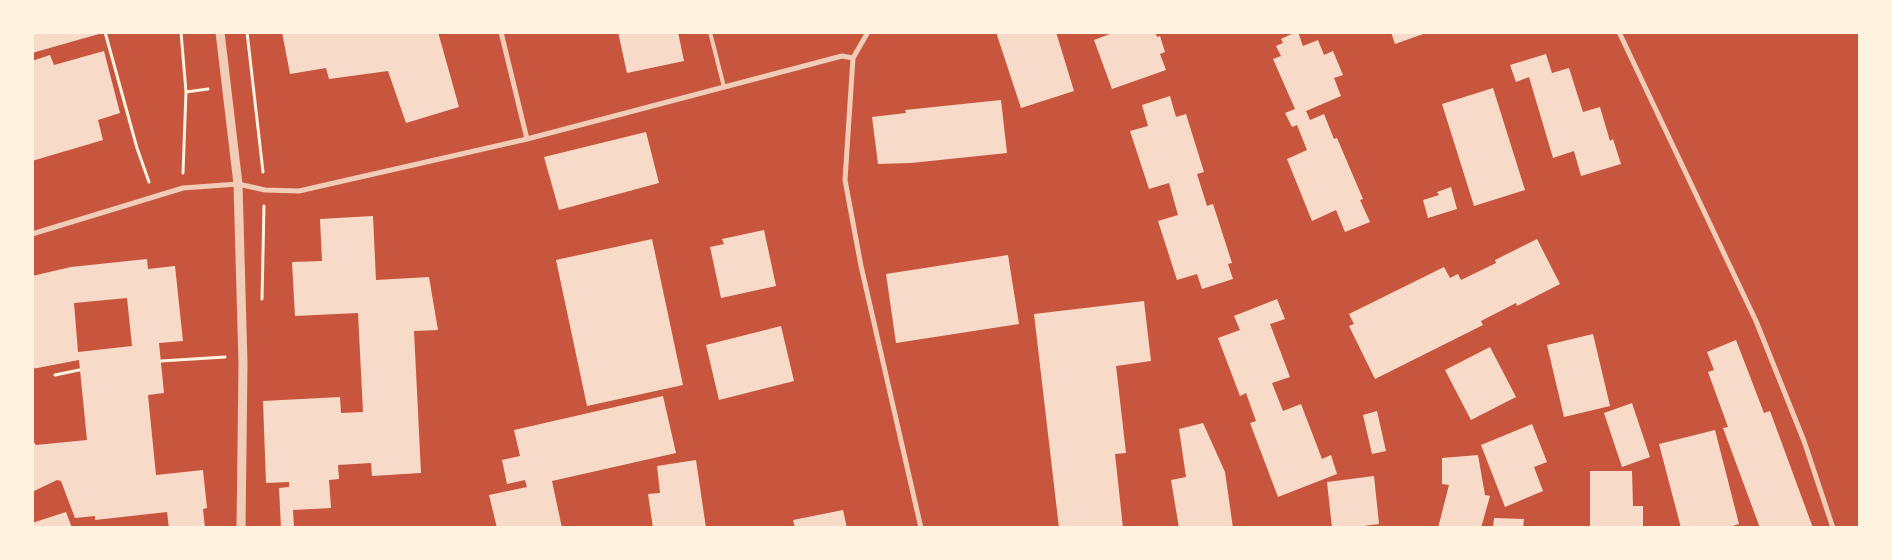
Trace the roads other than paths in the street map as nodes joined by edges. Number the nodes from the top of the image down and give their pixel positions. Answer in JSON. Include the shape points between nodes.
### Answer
{"nodes":[{"id":1,"x":220,"y":32,"type":"edge"},
{"id":2,"x":501,"y":32,"type":"edge"},
{"id":3,"x":710,"y":32,"type":"edge"},
{"id":4,"x":868,"y":32,"type":"edge"},
{"id":5,"x":1619,"y":32,"type":"edge"},
{"id":6,"x":853,"y":58,"type":"junction"},
{"id":7,"x":724,"y":87,"type":"junction"},
{"id":8,"x":527,"y":139,"type":"junction"},
{"id":9,"x":238,"y":184,"type":"junction"},
{"id":10,"x":32,"y":234,"type":"edge"},
{"id":11,"x":241,"y":528,"type":"edge"},
{"id":12,"x":921,"y":528,"type":"edge"},
{"id":13,"x":1834,"y":528,"type":"edge"}],
"edges":[{"from":1,"to":9,"type":"street"},
{"from":2,"to":8,"type":"street"},
{"from":3,"to":7,"type":"lane"},
{"from":4,"to":6,"type":"street"},
{"from":5,"to":13,"type":"street","via":[[1756,321],[1804,440]]},
{"from":6,"to":7,"type":"street","via":[[842,56]]},
{"from":6,"to":12,"type":"street","via":[[845,180],[861,266]]},
{"from":7,"to":8,"type":"street"},
{"from":8,"to":9,"type":"street","via":[[299,190],[265,190]]},
{"from":9,"to":10,"type":"street","via":[[183,188]]},
{"from":9,"to":11,"type":"street","via":[[242,355]]}]}
